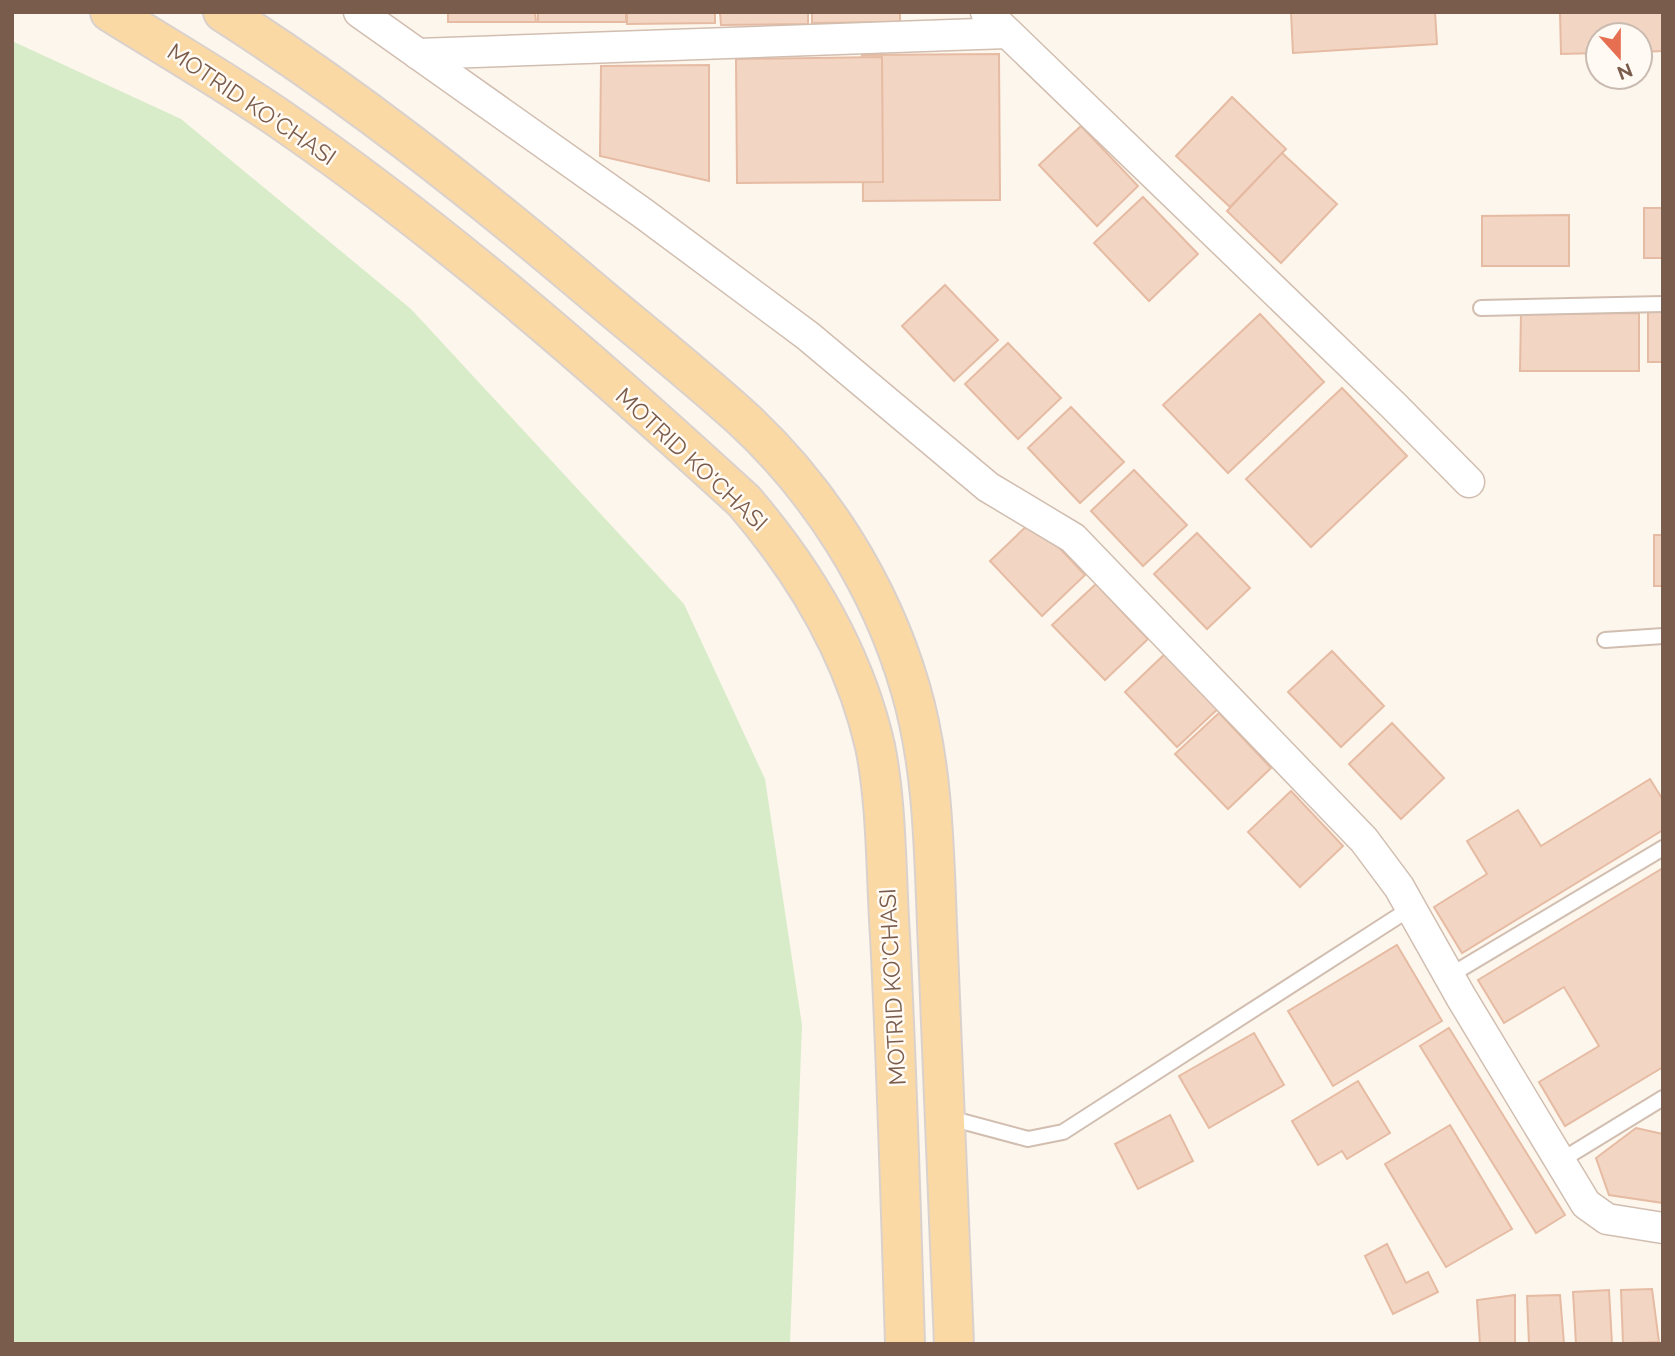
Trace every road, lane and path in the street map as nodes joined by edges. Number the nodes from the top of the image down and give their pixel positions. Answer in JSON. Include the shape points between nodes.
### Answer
{"nodes":[{"id":1,"x":110,"y":12,"type":"edge"},
{"id":2,"x":223,"y":12,"type":"edge"},
{"id":3,"x":359,"y":12,"type":"edge"},
{"id":4,"x":986,"y":12,"type":"edge"},
{"id":5,"x":1007,"y":33,"type":"junction"},
{"id":6,"x":418,"y":54,"type":"junction"},
{"id":7,"x":1663,"y":304,"type":"edge"},
{"id":8,"x":1481,"y":308,"type":"dead end"},
{"id":9,"x":1469,"y":482,"type":"dead end"},
{"id":10,"x":1663,"y":636,"type":"edge"},
{"id":11,"x":1605,"y":639,"type":"dead end"},
{"id":12,"x":1663,"y":848,"type":"edge"},
{"id":13,"x":1411,"y":908,"type":"junction"},
{"id":14,"x":1450,"y":976,"type":"junction"},
{"id":15,"x":1663,"y":1098,"type":"edge"},
{"id":16,"x":945,"y":1117,"type":"junction"},
{"id":17,"x":1560,"y":1161,"type":"junction"},
{"id":18,"x":1663,"y":1228,"type":"edge"},
{"id":19,"x":905,"y":1344,"type":"edge"},
{"id":20,"x":954,"y":1344,"type":"edge"}],
"edges":[{"from":1,"to":19,"type":"main road","name":"MOTRID KO'CHASI","via":[[276,116],[500,286],[744,501],[812,593],[864,709],[875,748],[898,1076]]},
{"from":2,"to":16,"type":"main road","name":"MOTRID KO'CHASI","via":[[412,142],[522,232],[743,419],[834,524],[897,646],[921,730],[931,820]]},
{"from":3,"to":6,"type":"street"},
{"from":4,"to":5,"type":"street"},
{"from":5,"to":6,"type":"street"},
{"from":5,"to":9,"type":"street"},
{"from":6,"to":13,"type":"street","via":[[808,336],[988,486],[1073,538],[1364,839]]},
{"from":7,"to":8,"type":"lane"},
{"from":10,"to":11,"type":"lane"},
{"from":12,"to":14,"type":"lane"},
{"from":13,"to":14,"type":"street"},
{"from":13,"to":16,"type":"lane","via":[[1063,1132],[1028,1139]]},
{"from":14,"to":17,"type":"street"},
{"from":15,"to":17,"type":"lane"},
{"from":16,"to":20,"type":"main road","name":"MOTRID KO'CHASI"},
{"from":17,"to":18,"type":"street","via":[[1586,1204],[1607,1219]]}]}
